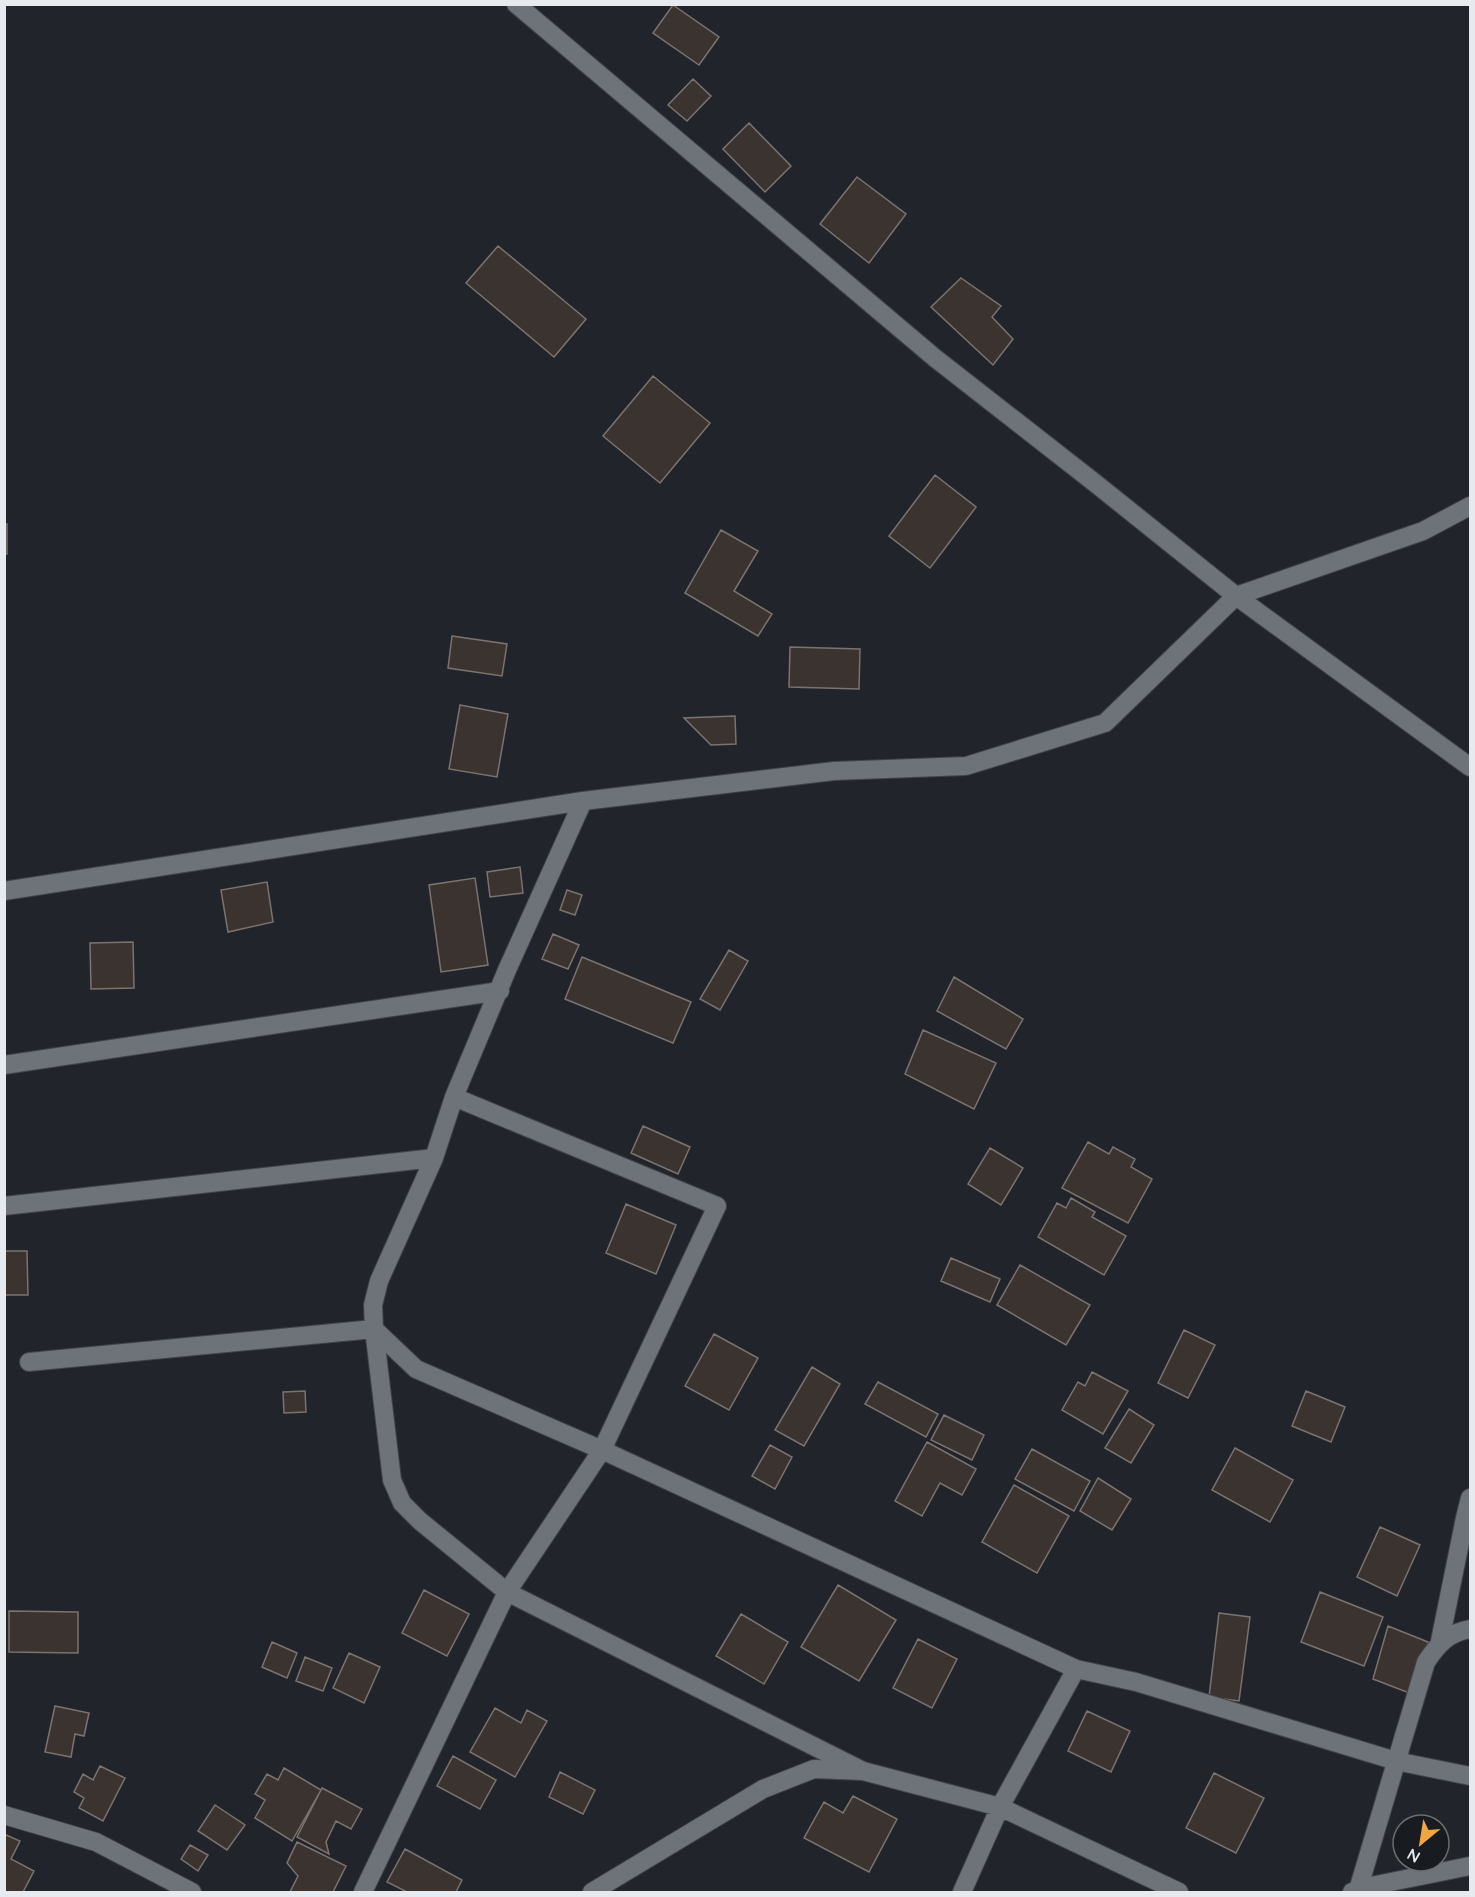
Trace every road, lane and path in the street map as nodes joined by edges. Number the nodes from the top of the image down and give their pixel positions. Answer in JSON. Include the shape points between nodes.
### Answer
{"nodes":[{"id":1,"x":516,"y":4,"type":"edge"},
{"id":2,"x":1470,"y":506,"type":"edge"},
{"id":3,"x":1236,"y":596,"type":"junction"},
{"id":4,"x":1470,"y":767,"type":"edge"},
{"id":5,"x":584,"y":801,"type":"junction"},
{"id":6,"x":4,"y":891,"type":"edge"},
{"id":7,"x":500,"y":991,"type":"junction"},
{"id":8,"x":4,"y":1065,"type":"edge"},
{"id":9,"x":454,"y":1097,"type":"junction"},
{"id":10,"x":434,"y":1158,"type":"junction"},
{"id":11,"x":4,"y":1206,"type":"edge"},
{"id":12,"x":374,"y":1329,"type":"junction"},
{"id":13,"x":29,"y":1362,"type":"dead end"},
{"id":14,"x":602,"y":1450,"type":"junction"},
{"id":15,"x":1470,"y":1498,"type":"edge"},
{"id":16,"x":507,"y":1592,"type":"junction"},
{"id":17,"x":1470,"y":1629,"type":"edge"},
{"id":18,"x":1440,"y":1641,"type":"junction"},
{"id":19,"x":1076,"y":1669,"type":"junction"},
{"id":20,"x":1396,"y":1761,"type":"junction"},
{"id":21,"x":862,"y":1771,"type":"junction"},
{"id":22,"x":1470,"y":1776,"type":"edge"},
{"id":23,"x":1000,"y":1807,"type":"junction"},
{"id":24,"x":4,"y":1815,"type":"edge"},
{"id":25,"x":1470,"y":1866,"type":"edge"},
{"id":26,"x":1355,"y":1891,"type":"edge"},
{"id":27,"x":192,"y":1893,"type":"edge"},
{"id":28,"x":363,"y":1893,"type":"edge"},
{"id":29,"x":592,"y":1893,"type":"edge"},
{"id":30,"x":962,"y":1893,"type":"edge"},
{"id":31,"x":1179,"y":1893,"type":"edge"}],
"edges":[{"from":1,"to":3,"type":"street","via":[[934,358]]},
{"from":2,"to":3,"type":"street","via":[[1423,531]]},
{"from":3,"to":4,"type":"street"},
{"from":3,"to":5,"type":"street","via":[[1105,723],[966,766],[834,771]]},
{"from":5,"to":6,"type":"street"},
{"from":5,"to":7,"type":"street"},
{"from":7,"to":8,"type":"street"},
{"from":7,"to":9,"type":"street"},
{"from":9,"to":10,"type":"street"},
{"from":9,"to":14,"type":"street","via":[[717,1206]]},
{"from":10,"to":11,"type":"street"},
{"from":10,"to":12,"type":"street","via":[[379,1281],[373,1305]]},
{"from":12,"to":13,"type":"street"},
{"from":12,"to":14,"type":"street","via":[[416,1369]]},
{"from":12,"to":16,"type":"street","via":[[392,1480],[402,1503]]},
{"from":14,"to":16,"type":"street"},
{"from":14,"to":19,"type":"street"},
{"from":15,"to":18,"type":"street"},
{"from":16,"to":21,"type":"street"},
{"from":16,"to":28,"type":"street"},
{"from":17,"to":18,"type":"street"},
{"from":18,"to":20,"type":"street","via":[[1425,1662]]},
{"from":19,"to":20,"type":"street","via":[[1136,1682]]},
{"from":19,"to":23,"type":"street"},
{"from":20,"to":22,"type":"street"},
{"from":20,"to":26,"type":"street"},
{"from":21,"to":23,"type":"street"},
{"from":21,"to":29,"type":"street","via":[[814,1769],[763,1790]]},
{"from":23,"to":30,"type":"street"},
{"from":23,"to":31,"type":"street"},
{"from":24,"to":27,"type":"street","via":[[96,1842]]},
{"from":25,"to":26,"type":"street"}]}
